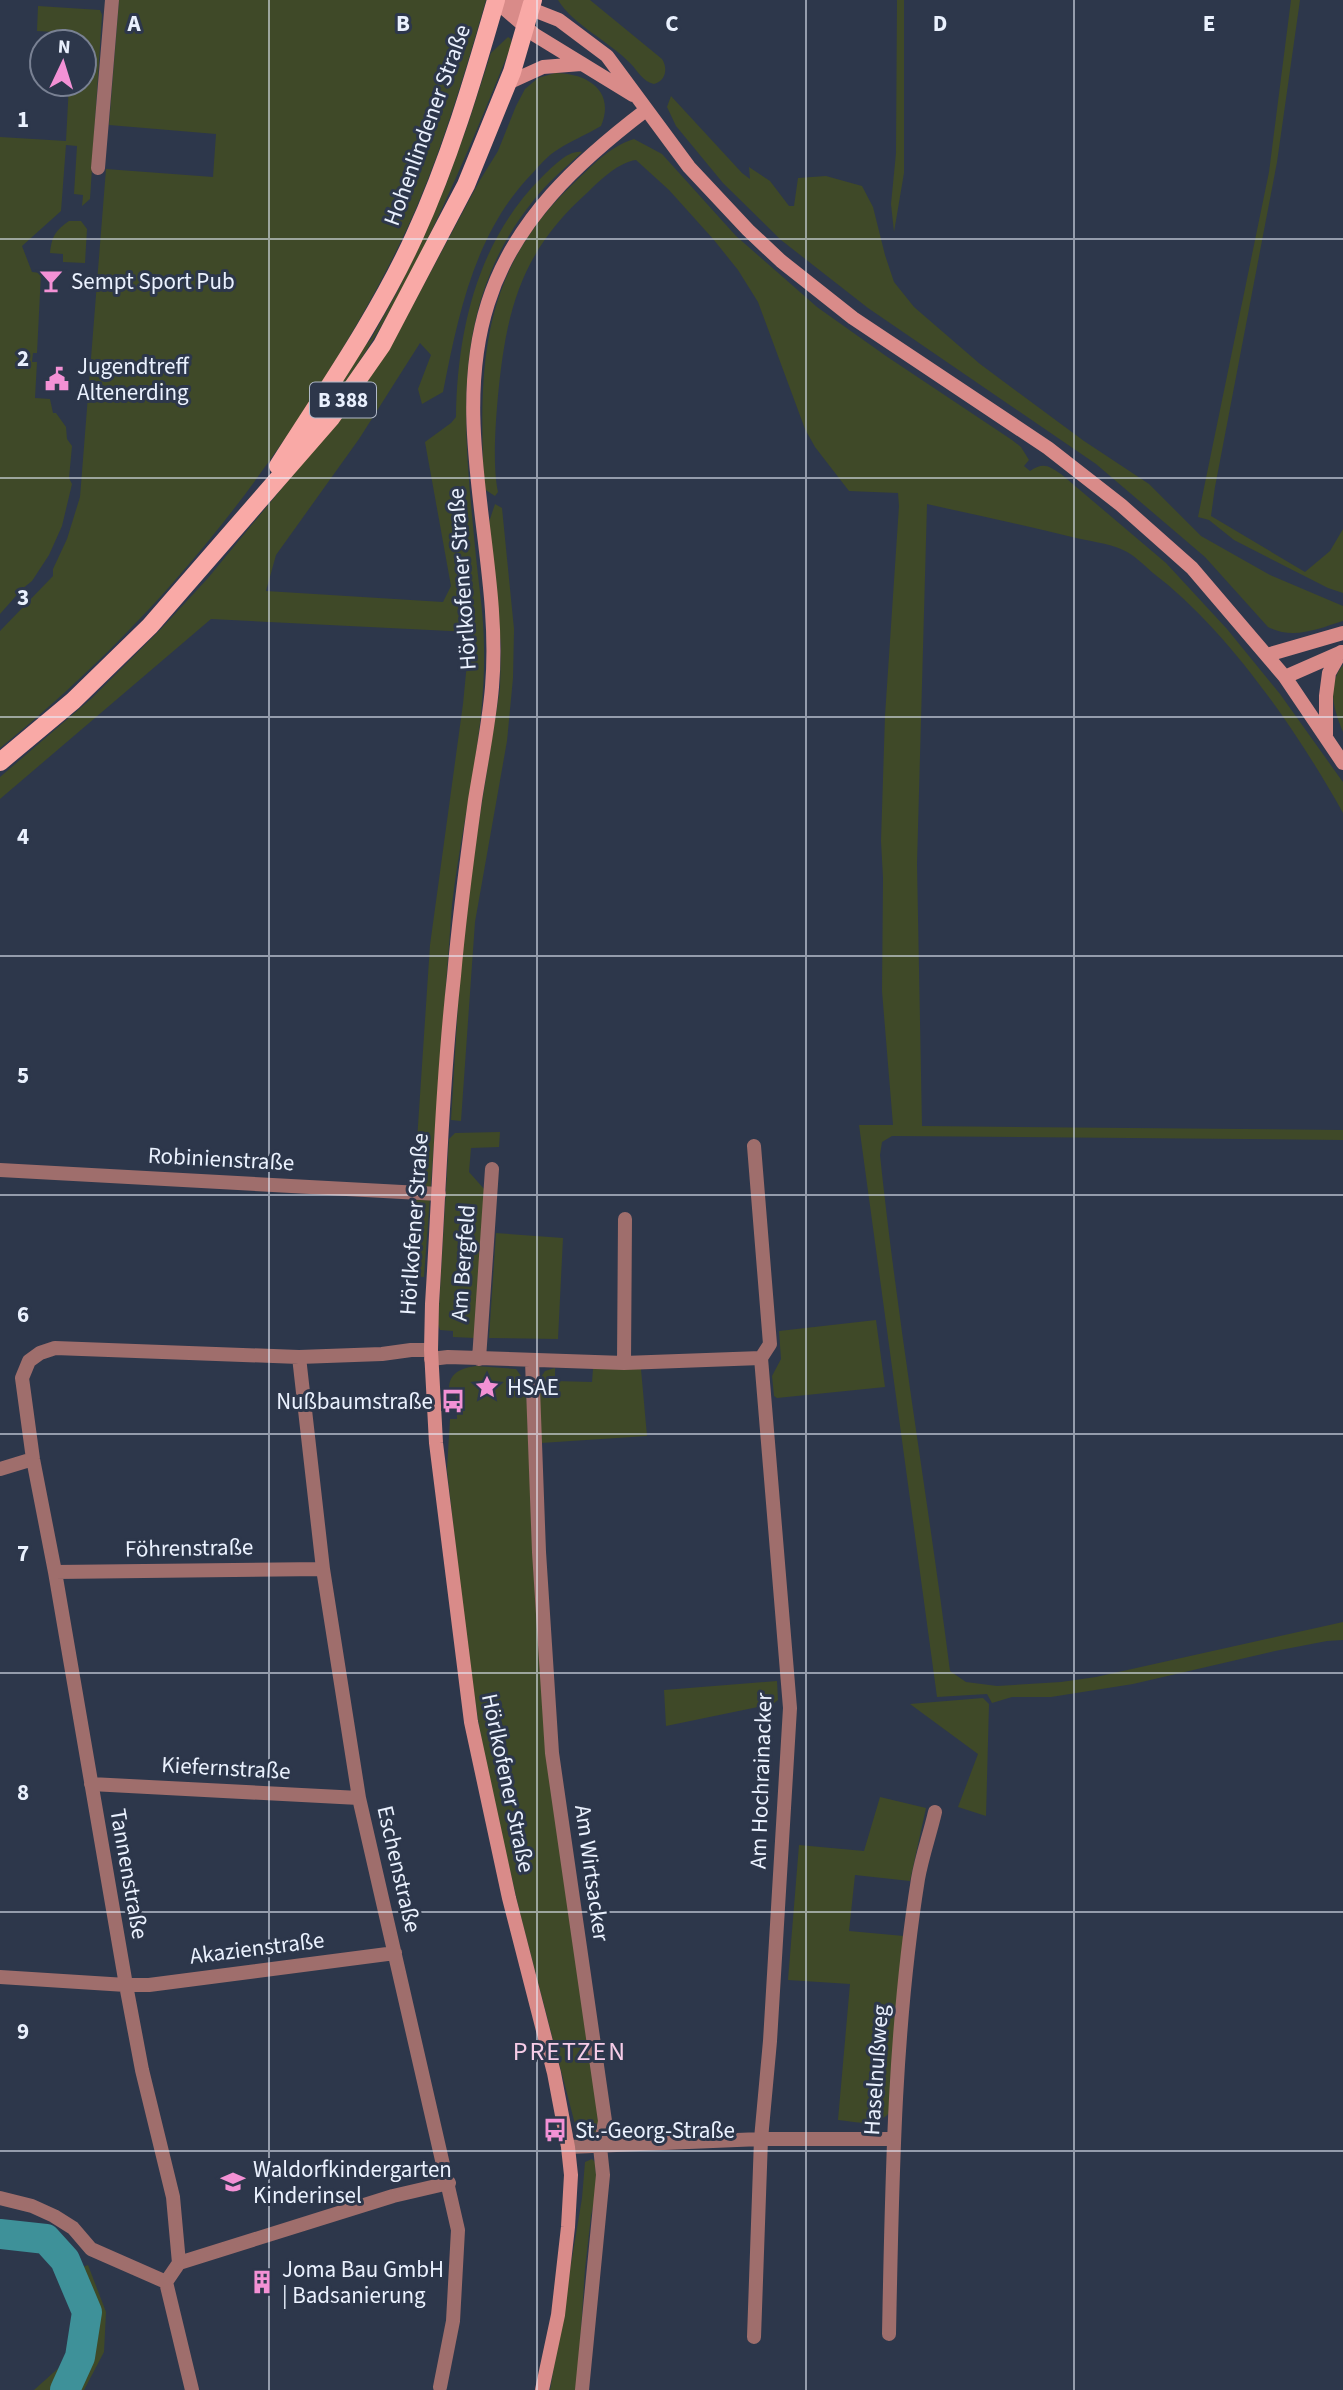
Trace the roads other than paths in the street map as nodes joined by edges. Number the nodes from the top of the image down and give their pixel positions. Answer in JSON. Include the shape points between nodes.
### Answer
{"nodes":[{"id":1,"x":112,"y":0,"type":"edge"},
{"id":2,"x":496,"y":1,"type":"edge"},
{"id":3,"x":532,"y":4,"type":"edge"},
{"id":4,"x":526,"y":27,"type":"junction"},
{"id":5,"x":580,"y":64,"type":"junction"},
{"id":6,"x":508,"y":83,"type":"junction"},
{"id":7,"x":637,"y":97,"type":"junction"},
{"id":8,"x":646,"y":110,"type":"junction"},
{"id":9,"x":98,"y":168,"type":"dead end"},
{"id":10,"x":246,"y":516,"type":"junction"},
{"id":11,"x":1343,"y":634,"type":"edge"},
{"id":12,"x":1342,"y":652,"type":"edge"},
{"id":13,"x":1267,"y":655,"type":"junction"},
{"id":14,"x":1285,"y":677,"type":"junction"},
{"id":15,"x":1326,"y":736,"type":"junction"},
{"id":16,"x":0,"y":762,"type":"edge"},
{"id":17,"x":1343,"y":763,"type":"edge"},
{"id":18,"x":754,"y":1146,"type":"dead end"},
{"id":19,"x":492,"y":1169,"type":"dead end"},
{"id":20,"x":0,"y":1170,"type":"edge"},
{"id":21,"x":439,"y":1194,"type":"junction"},
{"id":22,"x":625,"y":1219,"type":"dead end"},
{"id":23,"x":431,"y":1354,"type":"junction"},
{"id":24,"x":299,"y":1357,"type":"junction"},
{"id":25,"x":761,"y":1358,"type":"junction"},
{"id":26,"x":480,"y":1359,"type":"junction"},
{"id":27,"x":532,"y":1361,"type":"junction"},
{"id":28,"x":624,"y":1363,"type":"junction"},
{"id":29,"x":33,"y":1459,"type":"junction"},
{"id":30,"x":0,"y":1469,"type":"edge"},
{"id":31,"x":323,"y":1569,"type":"junction"},
{"id":32,"x":55,"y":1572,"type":"junction"},
{"id":33,"x":90,"y":1784,"type":"junction"},
{"id":34,"x":359,"y":1798,"type":"junction"},
{"id":35,"x":936,"y":1812,"type":"dead end"},
{"id":36,"x":394,"y":1953,"type":"junction"},
{"id":37,"x":0,"y":1978,"type":"edge"},
{"id":38,"x":126,"y":1985,"type":"junction"},
{"id":39,"x":761,"y":2139,"type":"junction"},
{"id":40,"x":893,"y":2139,"type":"junction"},
{"id":41,"x":568,"y":2147,"type":"junction"},
{"id":42,"x":600,"y":2147,"type":"junction"},
{"id":43,"x":449,"y":2183,"type":"junction"},
{"id":44,"x":0,"y":2198,"type":"edge"},
{"id":45,"x":179,"y":2263,"type":"junction"},
{"id":46,"x":166,"y":2282,"type":"junction"},
{"id":47,"x":889,"y":2334,"type":"dead end"},
{"id":48,"x":754,"y":2337,"type":"dead end"},
{"id":49,"x":440,"y":2387,"type":"dead end"},
{"id":50,"x":192,"y":2390,"type":"edge"},
{"id":51,"x":542,"y":2390,"type":"edge"},
{"id":52,"x":582,"y":2390,"type":"edge"}],
"edges":[{"from":1,"to":9,"type":"street"},
{"from":2,"to":3,"type":"street"},
{"from":2,"to":4,"type":"street"},
{"from":2,"to":10,"type":"main road","name":"Hohenlindener Straße","number":"B 388","via":[[465,102],[414,237]]},
{"from":3,"to":4,"type":"main road","number":"B 388"},
{"from":3,"to":7,"type":"street","via":[[607,56]]},
{"from":4,"to":5,"type":"street"},
{"from":4,"to":6,"type":"main road","number":"B 388"},
{"from":5,"to":6,"type":"street","via":[[543,67]]},
{"from":5,"to":7,"type":"street"},
{"from":6,"to":10,"type":"main road","number":"B 388","via":[[466,185],[382,345],[331,418]]},
{"from":7,"to":8,"type":"street"},
{"from":8,"to":13,"type":"street","via":[[689,167],[781,261],[853,317],[1048,448],[1121,505],[1192,568]]},
{"from":8,"to":21,"type":"street","name":"Hörlkofener Straße","via":[[608,139],[531,218],[498,276],[480,336],[474,434],[492,686],[453,978]]},
{"from":10,"to":16,"type":"main road","number":"B 388","via":[[150,626],[73,701]]},
{"from":11,"to":13,"type":"street"},
{"from":12,"to":14,"type":"street"},
{"from":12,"to":15,"type":"street","via":[[1329,673]]},
{"from":13,"to":14,"type":"street"},
{"from":14,"to":15,"type":"street"},
{"from":15,"to":17,"type":"street"},
{"from":18,"to":25,"type":"street","name":"Am Hochrainacker","via":[[771,1344]]},
{"from":19,"to":26,"type":"street","name":"Am Bergfeld"},
{"from":20,"to":21,"type":"street","name":"Robinienstraße"},
{"from":21,"to":23,"type":"street","name":"Hörlkofener Straße"},
{"from":22,"to":28,"type":"street"},
{"from":23,"to":24,"type":"street","via":[[411,1350]]},
{"from":23,"to":26,"type":"street"},
{"from":23,"to":41,"type":"street","name":"Hörlkofener Straße","via":[[436,1443],[471,1722]]},
{"from":24,"to":29,"type":"street","name":"Tannenstraße","via":[[55,1348],[40,1353],[29,1361],[22,1378]]},
{"from":24,"to":31,"type":"street","name":"Eschenstraße"},
{"from":25,"to":28,"type":"street"},
{"from":25,"to":39,"type":"street","name":"Am Hochrainacker","via":[[790,1708]]},
{"from":26,"to":27,"type":"street"},
{"from":27,"to":28,"type":"street"},
{"from":27,"to":42,"type":"street","name":"Am Wirtsacker","via":[[552,1754],[605,2121]]},
{"from":29,"to":30,"type":"street"},
{"from":29,"to":32,"type":"street","name":"Tannenstraße"},
{"from":31,"to":32,"type":"street","name":"Föhrenstraße"},
{"from":31,"to":34,"type":"street","name":"Eschenstraße"},
{"from":32,"to":33,"type":"street","name":"Tannenstraße"},
{"from":33,"to":34,"type":"street","name":"Kiefernstraße"},
{"from":33,"to":38,"type":"street","name":"Tannenstraße"},
{"from":34,"to":36,"type":"street","name":"Eschenstraße"},
{"from":35,"to":40,"type":"street","name":"Haselnußweg","via":[[919,1876],[907,1962]]},
{"from":36,"to":38,"type":"street","name":"Akazienstraße"},
{"from":36,"to":43,"type":"street","name":"Eschenstraße"},
{"from":37,"to":38,"type":"street","name":"Akazienstraße"},
{"from":38,"to":45,"type":"street","name":"Tannenstraße","via":[[173,2197]]},
{"from":39,"to":40,"type":"street"},
{"from":39,"to":42,"type":"street"},
{"from":39,"to":48,"type":"street","name":"Am Hochrainacker"},
{"from":40,"to":47,"type":"street","name":"Haselnußweg"},
{"from":41,"to":42,"type":"street"},
{"from":41,"to":51,"type":"street","name":"Hörlkofener Straße","via":[[568,2227],[558,2315]]},
{"from":42,"to":52,"type":"street","name":"Am Wirtsacker","via":[[603,2175]]},
{"from":43,"to":45,"type":"street"},
{"from":43,"to":49,"type":"street","name":"Eschenstraße","via":[[458,2230],[453,2321]]},
{"from":44,"to":46,"type":"street","via":[[54,2216],[92,2249]]},
{"from":45,"to":46,"type":"street"},
{"from":46,"to":50,"type":"street"}]}
